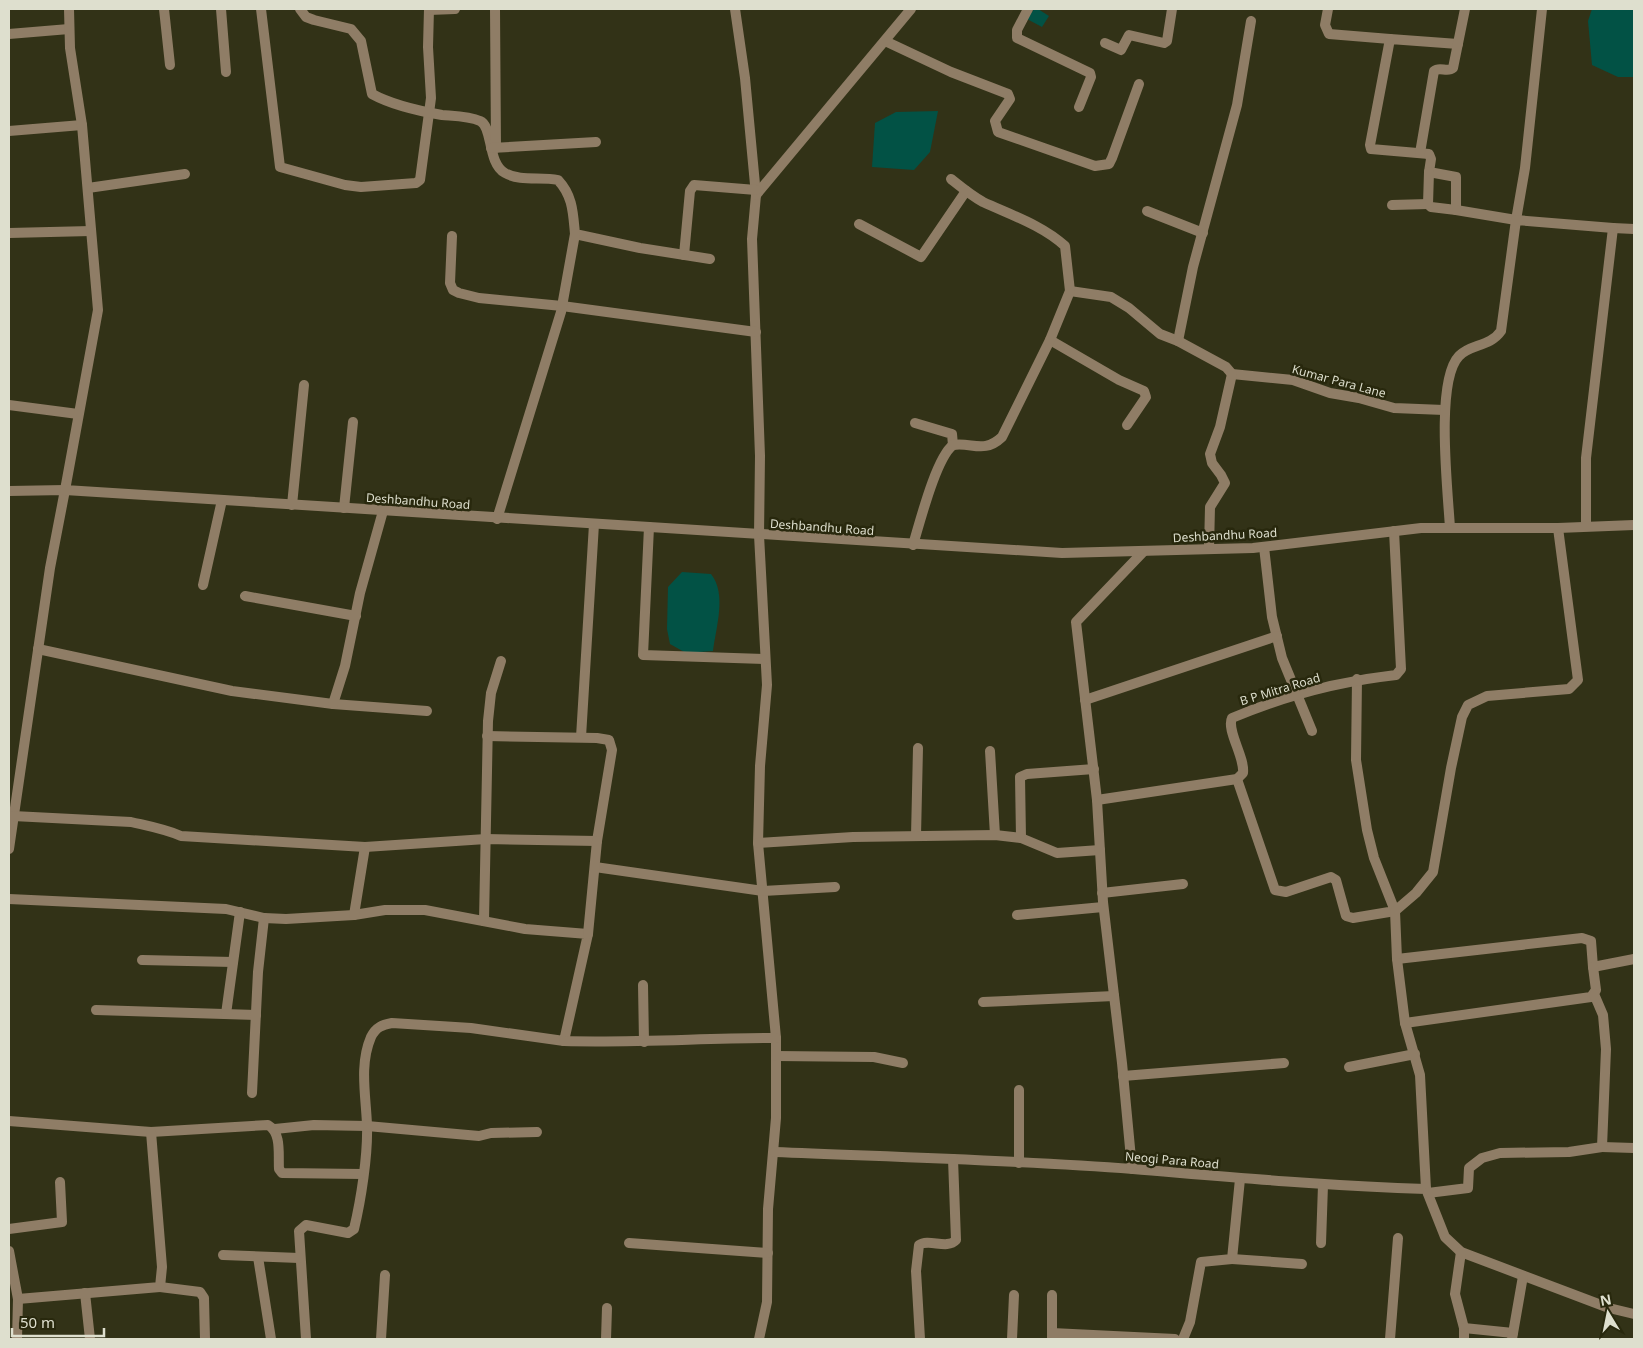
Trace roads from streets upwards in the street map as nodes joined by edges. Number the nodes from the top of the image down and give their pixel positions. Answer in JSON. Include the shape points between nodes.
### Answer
{"nodes":[{"id":1,"x":69,"y":9,"type":"edge"},
{"id":2,"x":164,"y":9,"type":"edge"},
{"id":3,"x":221,"y":9,"type":"edge"},
{"id":4,"x":261,"y":9,"type":"edge"},
{"id":5,"x":300,"y":9,"type":"edge"},
{"id":6,"x":429,"y":9,"type":"edge"},
{"id":7,"x":455,"y":9,"type":"edge"},
{"id":8,"x":495,"y":9,"type":"edge"},
{"id":9,"x":734,"y":9,"type":"edge"},
{"id":10,"x":911,"y":9,"type":"edge"},
{"id":11,"x":1028,"y":9,"type":"edge"},
{"id":12,"x":1172,"y":9,"type":"edge"},
{"id":13,"x":1328,"y":9,"type":"edge"},
{"id":14,"x":1465,"y":9,"type":"edge"},
{"id":15,"x":1542,"y":9,"type":"edge"},
{"id":16,"x":1251,"y":21,"type":"dead end"},
{"id":17,"x":70,"y":29,"type":"junction"},
{"id":18,"x":9,"y":34,"type":"edge"},
{"id":19,"x":1390,"y":39,"type":"junction"},
{"id":20,"x":885,"y":41,"type":"junction"},
{"id":21,"x":1105,"y":43,"type":"dead end"},
{"id":22,"x":1458,"y":44,"type":"junction"},
{"id":23,"x":170,"y":65,"type":"dead end"},
{"id":24,"x":226,"y":72,"type":"dead end"},
{"id":25,"x":1139,"y":84,"type":"dead end"},
{"id":26,"x":1080,"y":107,"type":"dead end"},
{"id":27,"x":428,"y":112,"type":"junction"},
{"id":28,"x":82,"y":125,"type":"junction"},
{"id":29,"x":9,"y":131,"type":"edge"},
{"id":30,"x":596,"y":142,"type":"dead end"},
{"id":31,"x":493,"y":148,"type":"junction"},
{"id":32,"x":1420,"y":153,"type":"junction"},
{"id":33,"x":1429,"y":172,"type":"junction"},
{"id":34,"x":185,"y":174,"type":"dead end"},
{"id":35,"x":951,"y":179,"type":"dead end"},
{"id":36,"x":88,"y":188,"type":"junction"},
{"id":37,"x":966,"y":190,"type":"junction"},
{"id":38,"x":756,"y":193,"type":"junction"},
{"id":39,"x":1428,"y":204,"type":"junction"},
{"id":40,"x":1392,"y":205,"type":"dead end"},
{"id":41,"x":1456,"y":210,"type":"junction"},
{"id":42,"x":1147,"y":211,"type":"dead end"},
{"id":43,"x":1516,"y":220,"type":"junction"},
{"id":44,"x":858,"y":224,"type":"dead end"},
{"id":45,"x":1613,"y":228,"type":"junction"},
{"id":46,"x":1634,"y":229,"type":"edge"},
{"id":47,"x":91,"y":231,"type":"junction"},
{"id":48,"x":9,"y":233,"type":"edge"},
{"id":49,"x":1203,"y":233,"type":"junction"},
{"id":50,"x":574,"y":234,"type":"junction"},
{"id":51,"x":452,"y":236,"type":"dead end"},
{"id":52,"x":684,"y":255,"type":"junction"},
{"id":53,"x":710,"y":259,"type":"dead end"},
{"id":54,"x":1070,"y":291,"type":"junction"},
{"id":55,"x":562,"y":306,"type":"junction"},
{"id":56,"x":756,"y":332,"type":"junction"},
{"id":57,"x":1050,"y":340,"type":"junction"},
{"id":58,"x":1178,"y":341,"type":"junction"},
{"id":59,"x":1232,"y":374,"type":"junction"},
{"id":60,"x":304,"y":385,"type":"dead end"},
{"id":61,"x":9,"y":405,"type":"edge"},
{"id":62,"x":1444,"y":410,"type":"junction"},
{"id":63,"x":78,"y":414,"type":"junction"},
{"id":64,"x":353,"y":422,"type":"dead end"},
{"id":65,"x":915,"y":423,"type":"dead end"},
{"id":66,"x":1127,"y":426,"type":"dead end"},
{"id":67,"x":954,"y":445,"type":"junction"},
{"id":68,"x":65,"y":490,"type":"junction"},
{"id":69,"x":9,"y":491,"type":"edge"},
{"id":70,"x":222,"y":500,"type":"junction"},
{"id":71,"x":292,"y":505,"type":"junction"},
{"id":72,"x":344,"y":508,"type":"junction"},
{"id":73,"x":383,"y":511,"type":"junction"},
{"id":74,"x":497,"y":519,"type":"junction"},
{"id":75,"x":594,"y":524,"type":"junction"},
{"id":76,"x":1634,"y":525,"type":"edge"},
{"id":77,"x":1586,"y":526,"type":"junction"},
{"id":78,"x":649,"y":527,"type":"junction"},
{"id":79,"x":1450,"y":528,"type":"junction"},
{"id":80,"x":1558,"y":528,"type":"junction"},
{"id":81,"x":1394,"y":531,"type":"junction"},
{"id":82,"x":759,"y":535,"type":"junction"},
{"id":83,"x":913,"y":545,"type":"junction"},
{"id":84,"x":1264,"y":546,"type":"junction"},
{"id":85,"x":1209,"y":549,"type":"junction"},
{"id":86,"x":1144,"y":551,"type":"junction"},
{"id":87,"x":203,"y":585,"type":"dead end"},
{"id":88,"x":245,"y":596,"type":"dead end"},
{"id":89,"x":356,"y":616,"type":"junction"},
{"id":90,"x":1277,"y":636,"type":"junction"},
{"id":91,"x":38,"y":650,"type":"junction"},
{"id":92,"x":765,"y":658,"type":"junction"},
{"id":93,"x":501,"y":661,"type":"dead end"},
{"id":94,"x":1357,"y":679,"type":"junction"},
{"id":95,"x":1296,"y":696,"type":"junction"},
{"id":96,"x":1085,"y":700,"type":"junction"},
{"id":97,"x":333,"y":704,"type":"junction"},
{"id":98,"x":426,"y":711,"type":"dead end"},
{"id":99,"x":1312,"y":732,"type":"dead end"},
{"id":100,"x":487,"y":736,"type":"junction"},
{"id":101,"x":581,"y":737,"type":"junction"},
{"id":102,"x":918,"y":748,"type":"dead end"},
{"id":103,"x":990,"y":751,"type":"dead end"},
{"id":104,"x":1094,"y":769,"type":"junction"},
{"id":105,"x":1237,"y":779,"type":"junction"},
{"id":106,"x":1097,"y":800,"type":"junction"},
{"id":107,"x":13,"y":816,"type":"junction"},
{"id":108,"x":995,"y":835,"type":"junction"},
{"id":109,"x":916,"y":836,"type":"junction"},
{"id":110,"x":1021,"y":838,"type":"junction"},
{"id":111,"x":486,"y":839,"type":"junction"},
{"id":112,"x":598,"y":841,"type":"junction"},
{"id":113,"x":758,"y":843,"type":"junction"},
{"id":114,"x":365,"y":847,"type":"junction"},
{"id":115,"x":9,"y":849,"type":"edge"},
{"id":116,"x":1100,"y":850,"type":"junction"},
{"id":117,"x":595,"y":867,"type":"junction"},
{"id":118,"x":1183,"y":884,"type":"dead end"},
{"id":119,"x":835,"y":887,"type":"dead end"},
{"id":120,"x":763,"y":891,"type":"junction"},
{"id":121,"x":1102,"y":893,"type":"junction"},
{"id":122,"x":9,"y":899,"type":"edge"},
{"id":123,"x":1103,"y":907,"type":"junction"},
{"id":124,"x":1395,"y":911,"type":"junction"},
{"id":125,"x":240,"y":912,"type":"junction"},
{"id":126,"x":354,"y":915,"type":"junction"},
{"id":127,"x":1018,"y":915,"type":"dead end"},
{"id":128,"x":264,"y":918,"type":"junction"},
{"id":129,"x":484,"y":921,"type":"junction"},
{"id":130,"x":588,"y":934,"type":"junction"},
{"id":131,"x":1397,"y":959,"type":"junction"},
{"id":132,"x":1634,"y":959,"type":"edge"},
{"id":133,"x":142,"y":960,"type":"dead end"},
{"id":134,"x":233,"y":962,"type":"junction"},
{"id":135,"x":1593,"y":967,"type":"junction"},
{"id":136,"x":643,"y":985,"type":"dead end"},
{"id":137,"x":1594,"y":994,"type":"junction"},
{"id":138,"x":1114,"y":996,"type":"junction"},
{"id":139,"x":983,"y":1002,"type":"dead end"},
{"id":140,"x":96,"y":1010,"type":"dead end"},
{"id":141,"x":226,"y":1014,"type":"junction"},
{"id":142,"x":256,"y":1015,"type":"junction"},
{"id":143,"x":1405,"y":1024,"type":"junction"},
{"id":144,"x":776,"y":1038,"type":"junction"},
{"id":145,"x":564,"y":1041,"type":"junction"},
{"id":146,"x":644,"y":1042,"type":"junction"},
{"id":147,"x":1415,"y":1054,"type":"junction"},
{"id":148,"x":776,"y":1056,"type":"junction"},
{"id":149,"x":903,"y":1063,"type":"dead end"},
{"id":150,"x":1284,"y":1063,"type":"dead end"},
{"id":151,"x":1349,"y":1068,"type":"dead end"},
{"id":152,"x":1124,"y":1076,"type":"junction"},
{"id":153,"x":1019,"y":1090,"type":"dead end"},
{"id":154,"x":252,"y":1093,"type":"dead end"},
{"id":155,"x":9,"y":1121,"type":"edge"},
{"id":156,"x":367,"y":1126,"type":"junction"},
{"id":157,"x":274,"y":1129,"type":"junction"},
{"id":158,"x":151,"y":1132,"type":"junction"},
{"id":159,"x":537,"y":1132,"type":"dead end"},
{"id":160,"x":1602,"y":1147,"type":"junction"},
{"id":161,"x":1634,"y":1148,"type":"edge"},
{"id":162,"x":775,"y":1152,"type":"junction"},
{"id":163,"x":953,"y":1159,"type":"junction"},
{"id":164,"x":1019,"y":1162,"type":"junction"},
{"id":165,"x":1132,"y":1169,"type":"junction"},
{"id":166,"x":362,"y":1174,"type":"junction"},
{"id":167,"x":1240,"y":1179,"type":"junction"},
{"id":168,"x":60,"y":1182,"type":"dead end"},
{"id":169,"x":1323,"y":1185,"type":"junction"},
{"id":170,"x":1427,"y":1191,"type":"junction"},
{"id":171,"x":9,"y":1229,"type":"edge"},
{"id":172,"x":1398,"y":1238,"type":"dead end"},
{"id":173,"x":629,"y":1243,"type":"dead end"},
{"id":174,"x":1321,"y":1243,"type":"dead end"},
{"id":175,"x":9,"y":1251,"type":"edge"},
{"id":176,"x":1461,"y":1252,"type":"junction"},
{"id":177,"x":768,"y":1253,"type":"junction"},
{"id":178,"x":223,"y":1256,"type":"dead end"},
{"id":179,"x":258,"y":1257,"type":"junction"},
{"id":180,"x":299,"y":1258,"type":"junction"},
{"id":181,"x":1232,"y":1259,"type":"junction"},
{"id":182,"x":1302,"y":1264,"type":"dead end"},
{"id":183,"x":385,"y":1275,"type":"dead end"},
{"id":184,"x":1523,"y":1276,"type":"junction"},
{"id":185,"x":160,"y":1288,"type":"junction"},
{"id":186,"x":85,"y":1293,"type":"junction"},
{"id":187,"x":1014,"y":1295,"type":"dead end"},
{"id":188,"x":1052,"y":1295,"type":"dead end"},
{"id":189,"x":18,"y":1298,"type":"junction"},
{"id":190,"x":607,"y":1308,"type":"dead end"},
{"id":191,"x":1634,"y":1314,"type":"edge"},
{"id":192,"x":1464,"y":1328,"type":"junction"},
{"id":193,"x":1052,"y":1336,"type":"edge"},
{"id":194,"x":1513,"y":1336,"type":"edge"},
{"id":195,"x":16,"y":1339,"type":"edge"},
{"id":196,"x":90,"y":1339,"type":"edge"},
{"id":197,"x":205,"y":1339,"type":"edge"},
{"id":198,"x":271,"y":1339,"type":"edge"},
{"id":199,"x":306,"y":1339,"type":"edge"},
{"id":200,"x":381,"y":1339,"type":"edge"},
{"id":201,"x":606,"y":1339,"type":"edge"},
{"id":202,"x":759,"y":1339,"type":"edge"},
{"id":203,"x":920,"y":1339,"type":"edge"},
{"id":204,"x":1012,"y":1339,"type":"edge"},
{"id":205,"x":1175,"y":1339,"type":"edge"},
{"id":206,"x":1183,"y":1339,"type":"edge"},
{"id":207,"x":1390,"y":1339,"type":"edge"},
{"id":208,"x":1464,"y":1339,"type":"edge"}],
"edges":[{"from":1,"to":17,"type":"street"},
{"from":2,"to":23,"type":"street"},
{"from":3,"to":24,"type":"street"},
{"from":4,"to":27,"type":"street","via":[[280,167],[361,187],[418,182]]},
{"from":5,"to":27,"type":"street","via":[[306,17],[357,33],[372,94]]},
{"from":6,"to":7,"type":"street"},
{"from":6,"to":27,"type":"street","via":[[427,40],[431,98]]},
{"from":8,"to":31,"type":"street"},
{"from":9,"to":38,"type":"street","via":[[746,78]]},
{"from":10,"to":20,"type":"street"},
{"from":11,"to":26,"type":"street","via":[[1017,30],[1017,38],[1090,73]]},
{"from":12,"to":21,"type":"street","via":[[1164,43],[1129,35],[1121,50]]},
{"from":13,"to":19,"type":"street","via":[[1325,25],[1329,34]]},
{"from":14,"to":22,"type":"street"},
{"from":15,"to":43,"type":"street"},
{"from":16,"to":49,"type":"street","via":[[1237,105]]},
{"from":17,"to":18,"type":"street"},
{"from":17,"to":28,"type":"street"},
{"from":19,"to":22,"type":"street"},
{"from":19,"to":32,"type":"street","via":[[1371,149]]},
{"from":20,"to":25,"type":"street","via":[[1008,94],[1010,99],[996,120],[998,132],[1095,166],[1109,164]]},
{"from":20,"to":38,"type":"street"},
{"from":22,"to":32,"type":"street","via":[[1453,68],[1434,71]]},
{"from":27,"to":31,"type":"street","via":[[479,120],[486,127]]},
{"from":28,"to":29,"type":"street"},
{"from":28,"to":36,"type":"street"},
{"from":30,"to":31,"type":"street"},
{"from":31,"to":50,"type":"street","via":[[497,167],[506,174],[558,180],[565,187],[572,202]]},
{"from":32,"to":33,"type":"street","via":[[1430,156]]},
{"from":33,"to":39,"type":"street"},
{"from":33,"to":41,"type":"street","via":[[1456,177]]},
{"from":34,"to":36,"type":"street"},
{"from":35,"to":37,"type":"street"},
{"from":36,"to":47,"type":"street"},
{"from":37,"to":44,"type":"street","via":[[921,257]]},
{"from":37,"to":54,"type":"street","via":[[981,201],[1032,223],[1065,246]]},
{"from":38,"to":52,"type":"street","via":[[694,185],[690,191]]},
{"from":38,"to":56,"type":"street","via":[[752,239]]},
{"from":39,"to":40,"type":"street"},
{"from":39,"to":41,"type":"street"},
{"from":41,"to":43,"type":"street"},
{"from":42,"to":49,"type":"street"},
{"from":43,"to":45,"type":"street"},
{"from":43,"to":62,"type":"street","via":[[1501,331],[1488,343],[1459,355]]},
{"from":45,"to":46,"type":"street"},
{"from":45,"to":77,"type":"street","via":[[1586,458]]},
{"from":47,"to":48,"type":"street"},
{"from":47,"to":63,"type":"street","via":[[98,310]]},
{"from":49,"to":58,"type":"street"},
{"from":50,"to":52,"type":"street"},
{"from":50,"to":55,"type":"street"},
{"from":51,"to":55,"type":"street","via":[[450,284],[453,290],[478,298]]},
{"from":52,"to":53,"type":"street"},
{"from":54,"to":57,"type":"street"},
{"from":54,"to":58,"type":"street","via":[[1111,297],[1160,334]]},
{"from":55,"to":56,"type":"street"},
{"from":55,"to":74,"type":"street"},
{"from":56,"to":82,"type":"street"},
{"from":57,"to":66,"type":"street","via":[[1144,391],[1146,397]]},
{"from":57,"to":67,"type":"street","via":[[1002,437],[976,448]]},
{"from":58,"to":59,"type":"street","via":[[1226,367]]},
{"from":59,"to":62,"type":"street","name":"Kumar Para Lane","via":[[1293,380],[1330,393],[1394,408]]},
{"from":59,"to":85,"type":"street","via":[[1210,454],[1225,483],[1210,507]]},
{"from":60,"to":71,"type":"street"},
{"from":61,"to":63,"type":"street"},
{"from":62,"to":79,"type":"street"},
{"from":63,"to":68,"type":"street"},
{"from":64,"to":72,"type":"street"},
{"from":65,"to":67,"type":"street","via":[[952,434]]},
{"from":67,"to":83,"type":"street","via":[[946,454],[932,485]]},
{"from":68,"to":69,"type":"street","name":"Deshbandhu Road"},
{"from":68,"to":70,"type":"street","name":"Deshbandhu Road"},
{"from":68,"to":91,"type":"street"},
{"from":70,"to":71,"type":"street","name":"Deshbandhu Road"},
{"from":70,"to":87,"type":"street"},
{"from":71,"to":72,"type":"street","name":"Deshbandhu Road"},
{"from":72,"to":73,"type":"street","name":"Deshbandhu Road"},
{"from":73,"to":74,"type":"street","name":"Deshbandhu Road"},
{"from":73,"to":89,"type":"street"},
{"from":74,"to":75,"type":"street","name":"Deshbandhu Road"},
{"from":75,"to":78,"type":"street","name":"Deshbandhu Road"},
{"from":75,"to":101,"type":"street"},
{"from":76,"to":77,"type":"street","name":"Deshbandhu Road"},
{"from":77,"to":80,"type":"street","name":"Deshbandhu Road"},
{"from":78,"to":82,"type":"street","name":"Deshbandhu Road"},
{"from":78,"to":92,"type":"street","via":[[643,655]]},
{"from":79,"to":80,"type":"street","name":"Deshbandhu Road"},
{"from":79,"to":81,"type":"street","name":"Deshbandhu Road"},
{"from":80,"to":124,"type":"street","via":[[1578,680],[1569,689],[1487,696],[1468,705],[1462,717],[1451,768],[1433,872]]},
{"from":81,"to":84,"type":"street","name":"Deshbandhu Road"},
{"from":81,"to":94,"type":"street","name":"B P Mitra Road","via":[[1401,669],[1396,675]]},
{"from":82,"to":83,"type":"street","name":"Deshbandhu Road"},
{"from":82,"to":92,"type":"street"},
{"from":83,"to":86,"type":"street","name":"Deshbandhu Road","via":[[1062,553]]},
{"from":84,"to":85,"type":"street","name":"Deshbandhu Road"},
{"from":84,"to":90,"type":"street"},
{"from":85,"to":86,"type":"street","name":"Deshbandhu Road"},
{"from":86,"to":96,"type":"street","via":[[1076,622]]},
{"from":88,"to":89,"type":"street"},
{"from":89,"to":97,"type":"street"},
{"from":90,"to":95,"type":"street"},
{"from":90,"to":96,"type":"street"},
{"from":91,"to":97,"type":"street","via":[[232,690]]},
{"from":91,"to":107,"type":"street"},
{"from":92,"to":113,"type":"street"},
{"from":93,"to":100,"type":"street","via":[[491,693]]},
{"from":94,"to":95,"type":"street","name":"B P Mitra Road"},
{"from":94,"to":124,"type":"street","via":[[1356,760],[1367,830],[1374,858]]},
{"from":95,"to":99,"type":"street"},
{"from":95,"to":105,"type":"street","name":"B P Mitra Road","via":[[1232,718],[1230,726],[1243,763],[1243,773]]},
{"from":96,"to":104,"type":"street"},
{"from":97,"to":98,"type":"street"},
{"from":100,"to":101,"type":"street"},
{"from":100,"to":111,"type":"street"},
{"from":101,"to":112,"type":"street","via":[[606,738],[612,744]]},
{"from":102,"to":109,"type":"street"},
{"from":103,"to":108,"type":"street"},
{"from":104,"to":106,"type":"street"},
{"from":104,"to":110,"type":"street","via":[[1020,777]]},
{"from":105,"to":106,"type":"street"},
{"from":105,"to":124,"type":"street","via":[[1275,890],[1286,892],[1331,877],[1336,880],[1349,918]]},
{"from":106,"to":116,"type":"street"},
{"from":107,"to":114,"type":"street","via":[[130,822],[181,836]]},
{"from":107,"to":115,"type":"street"},
{"from":108,"to":109,"type":"street"},
{"from":108,"to":110,"type":"street"},
{"from":109,"to":113,"type":"street"},
{"from":110,"to":116,"type":"street","via":[[1057,853]]},
{"from":111,"to":112,"type":"street"},
{"from":111,"to":114,"type":"street"},
{"from":111,"to":129,"type":"street"},
{"from":112,"to":117,"type":"street"},
{"from":113,"to":120,"type":"street"},
{"from":114,"to":126,"type":"street"},
{"from":116,"to":121,"type":"street"},
{"from":117,"to":120,"type":"street"},
{"from":117,"to":130,"type":"street"},
{"from":118,"to":121,"type":"street"},
{"from":119,"to":120,"type":"street"},
{"from":120,"to":144,"type":"street"},
{"from":121,"to":123,"type":"street"},
{"from":122,"to":125,"type":"street"},
{"from":123,"to":127,"type":"street"},
{"from":123,"to":138,"type":"street"},
{"from":124,"to":131,"type":"street"},
{"from":125,"to":128,"type":"street"},
{"from":125,"to":134,"type":"street"},
{"from":126,"to":128,"type":"street"},
{"from":126,"to":129,"type":"street","via":[[385,910],[425,910]]},
{"from":128,"to":142,"type":"street"},
{"from":129,"to":130,"type":"street","via":[[525,929]]},
{"from":130,"to":145,"type":"street"},
{"from":131,"to":135,"type":"street","via":[[1582,938],[1591,941]]},
{"from":131,"to":143,"type":"street"},
{"from":132,"to":135,"type":"street"},
{"from":133,"to":134,"type":"street"},
{"from":134,"to":141,"type":"street"},
{"from":135,"to":137,"type":"street"},
{"from":136,"to":146,"type":"street"},
{"from":137,"to":143,"type":"street"},
{"from":137,"to":160,"type":"street","via":[[1603,1015],[1606,1049]]},
{"from":138,"to":139,"type":"street"},
{"from":138,"to":152,"type":"street"},
{"from":140,"to":141,"type":"street"},
{"from":141,"to":142,"type":"street"},
{"from":142,"to":154,"type":"street"},
{"from":143,"to":147,"type":"street"},
{"from":144,"to":146,"type":"street"},
{"from":144,"to":148,"type":"street"},
{"from":145,"to":146,"type":"street"},
{"from":145,"to":156,"type":"street","via":[[471,1028],[382,1025],[371,1039],[364,1070]]},
{"from":147,"to":151,"type":"street"},
{"from":147,"to":170,"type":"street","via":[[1423,1099]]},
{"from":148,"to":149,"type":"street","via":[[874,1057]]},
{"from":148,"to":162,"type":"street"},
{"from":150,"to":152,"type":"street"},
{"from":152,"to":165,"type":"street"},
{"from":153,"to":164,"type":"street"},
{"from":155,"to":158,"type":"street"},
{"from":156,"to":157,"type":"street","via":[[314,1125]]},
{"from":156,"to":159,"type":"street","via":[[479,1136]]},
{"from":156,"to":166,"type":"street"},
{"from":157,"to":158,"type":"street","via":[[268,1125]]},
{"from":157,"to":166,"type":"street","via":[[282,1173]]},
{"from":158,"to":185,"type":"street","via":[[162,1267]]},
{"from":160,"to":161,"type":"street"},
{"from":160,"to":170,"type":"street","name":"Neogi Para Road","via":[[1569,1152],[1496,1154],[1473,1163],[1469,1168],[1468,1188]]},
{"from":162,"to":163,"type":"street","name":"Neogi Para Road"},
{"from":162,"to":177,"type":"street","via":[[768,1209]]},
{"from":163,"to":164,"type":"street","name":"Neogi Para Road"},
{"from":163,"to":203,"type":"street","via":[[956,1240],[950,1245],[919,1245],[916,1271]]},
{"from":164,"to":165,"type":"street","name":"Neogi Para Road"},
{"from":165,"to":167,"type":"street","name":"Neogi Para Road"},
{"from":166,"to":180,"type":"street","via":[[354,1229],[348,1233],[306,1225],[302,1227]]},
{"from":167,"to":169,"type":"street","name":"Neogi Para Road"},
{"from":167,"to":181,"type":"street"},
{"from":168,"to":171,"type":"street","via":[[62,1222]]},
{"from":169,"to":170,"type":"street","name":"Neogi Para Road"},
{"from":169,"to":174,"type":"street"},
{"from":170,"to":176,"type":"street","via":[[1445,1238]]},
{"from":172,"to":207,"type":"street"},
{"from":173,"to":177,"type":"street"},
{"from":175,"to":189,"type":"street"},
{"from":176,"to":184,"type":"street"},
{"from":176,"to":192,"type":"street","via":[[1455,1294]]},
{"from":177,"to":202,"type":"street","via":[[767,1302]]},
{"from":178,"to":179,"type":"street"},
{"from":179,"to":180,"type":"street"},
{"from":179,"to":198,"type":"street"},
{"from":180,"to":199,"type":"street"},
{"from":181,"to":182,"type":"street"},
{"from":181,"to":206,"type":"street","via":[[1201,1262],[1190,1322]]},
{"from":183,"to":200,"type":"street"},
{"from":184,"to":191,"type":"street"},
{"from":184,"to":194,"type":"street"},
{"from":185,"to":186,"type":"street"},
{"from":185,"to":197,"type":"street","via":[[200,1292],[204,1298]]},
{"from":186,"to":189,"type":"street"},
{"from":186,"to":196,"type":"street"},
{"from":187,"to":204,"type":"street"},
{"from":188,"to":193,"type":"street"},
{"from":189,"to":195,"type":"street"},
{"from":190,"to":201,"type":"street"},
{"from":192,"to":194,"type":"street"},
{"from":192,"to":208,"type":"street"},
{"from":193,"to":205,"type":"street"}]}
